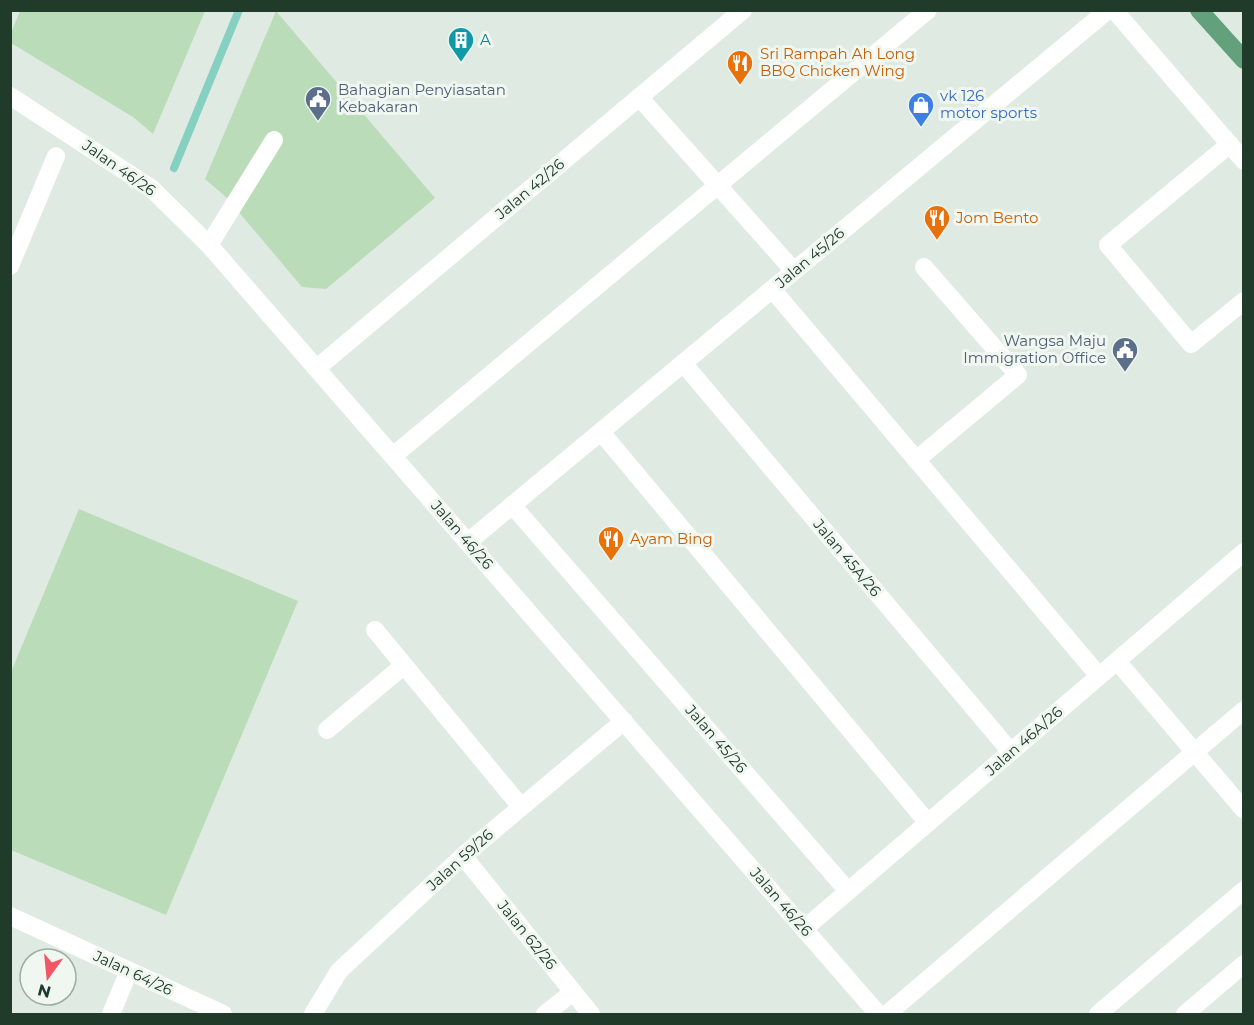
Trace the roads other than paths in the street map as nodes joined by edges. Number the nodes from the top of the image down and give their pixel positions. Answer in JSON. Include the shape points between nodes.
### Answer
{"nodes":[{"id":1,"x":743,"y":10,"type":"edge"},
{"id":2,"x":928,"y":10,"type":"edge"},
{"id":3,"x":1108,"y":10,"type":"edge"},
{"id":4,"x":1114,"y":10,"type":"edge"},
{"id":5,"x":1199,"y":10,"type":"edge"},
{"id":6,"x":1244,"y":60,"type":"edge"},
{"id":7,"x":10,"y":96,"type":"edge"},
{"id":8,"x":639,"y":97,"type":"junction"},
{"id":9,"x":274,"y":140,"type":"dead end"},
{"id":10,"x":1230,"y":144,"type":"junction"},
{"id":11,"x":56,"y":156,"type":"dead end"},
{"id":12,"x":1244,"y":161,"type":"edge"},
{"id":13,"x":717,"y":184,"type":"junction"},
{"id":14,"x":209,"y":245,"type":"junction"},
{"id":15,"x":10,"y":266,"type":"edge"},
{"id":16,"x":924,"y":267,"type":"dead end"},
{"id":17,"x":794,"y":271,"type":"junction"},
{"id":18,"x":772,"y":290,"type":"junction"},
{"id":19,"x":1244,"y":301,"type":"edge"},
{"id":20,"x":683,"y":363,"type":"junction"},
{"id":21,"x":316,"y":368,"type":"junction"},
{"id":22,"x":601,"y":432,"type":"junction"},
{"id":23,"x":393,"y":456,"type":"junction"},
{"id":24,"x":916,"y":460,"type":"junction"},
{"id":25,"x":512,"y":505,"type":"junction"},
{"id":26,"x":468,"y":542,"type":"junction"},
{"id":27,"x":1244,"y":552,"type":"edge"},
{"id":28,"x":375,"y":630,"type":"dead end"},
{"id":29,"x":1117,"y":661,"type":"junction"},
{"id":30,"x":403,"y":666,"type":"junction"},
{"id":31,"x":1099,"y":676,"type":"junction"},
{"id":32,"x":1244,"y":710,"type":"edge"},
{"id":33,"x":624,"y":721,"type":"junction"},
{"id":34,"x":327,"y":730,"type":"dead end"},
{"id":35,"x":1193,"y":751,"type":"junction"},
{"id":36,"x":1011,"y":752,"type":"junction"},
{"id":37,"x":521,"y":807,"type":"junction"},
{"id":38,"x":1244,"y":810,"type":"edge"},
{"id":39,"x":928,"y":823,"type":"junction"},
{"id":40,"x":463,"y":856,"type":"junction"},
{"id":41,"x":1244,"y":890,"type":"edge"},
{"id":42,"x":848,"y":891,"type":"junction"},
{"id":43,"x":10,"y":916,"type":"edge"},
{"id":44,"x":804,"y":929,"type":"junction"},
{"id":45,"x":1244,"y":964,"type":"edge"},
{"id":46,"x":129,"y":971,"type":"junction"},
{"id":47,"x":573,"y":992,"type":"junction"},
{"id":48,"x":111,"y":1014,"type":"edge"},
{"id":49,"x":223,"y":1014,"type":"edge"},
{"id":50,"x":313,"y":1014,"type":"edge"},
{"id":51,"x":545,"y":1014,"type":"edge"},
{"id":52,"x":591,"y":1014,"type":"edge"},
{"id":53,"x":878,"y":1014,"type":"edge"},
{"id":54,"x":887,"y":1014,"type":"edge"},
{"id":55,"x":1098,"y":1014,"type":"edge"},
{"id":56,"x":1185,"y":1014,"type":"edge"}],
"edges":[{"from":1,"to":8,"type":"street","name":"Jalan 42/26"},
{"from":2,"to":13,"type":"street"},
{"from":3,"to":17,"type":"street","name":"Jalan 45/26"},
{"from":4,"to":10,"type":"street"},
{"from":5,"to":6,"type":"main road"},
{"from":7,"to":14,"type":"street","name":"Jalan 46/26","via":[[152,188]]},
{"from":8,"to":13,"type":"street"},
{"from":8,"to":21,"type":"street","name":"Jalan 42/26"},
{"from":9,"to":14,"type":"street"},
{"from":10,"to":12,"type":"street"},
{"from":10,"to":19,"type":"street","via":[[1108,244],[1191,344]]},
{"from":11,"to":15,"type":"street"},
{"from":13,"to":17,"type":"street"},
{"from":13,"to":23,"type":"street"},
{"from":14,"to":21,"type":"street","name":"Jalan 46/26"},
{"from":16,"to":24,"type":"street","via":[[1018,375]]},
{"from":17,"to":18,"type":"street","name":"Jalan 45/26"},
{"from":18,"to":20,"type":"street","name":"Jalan 45/26"},
{"from":18,"to":24,"type":"street"},
{"from":20,"to":22,"type":"street","name":"Jalan 45/26"},
{"from":20,"to":36,"type":"street","name":"Jalan 45A/26"},
{"from":21,"to":23,"type":"street","name":"Jalan 46/26"},
{"from":22,"to":25,"type":"street","name":"Jalan 45/26"},
{"from":22,"to":39,"type":"street"},
{"from":23,"to":26,"type":"street","name":"Jalan 46/26"},
{"from":24,"to":31,"type":"street"},
{"from":25,"to":26,"type":"street","name":"Jalan 45/26"},
{"from":25,"to":42,"type":"street","name":"Jalan 45/26"},
{"from":26,"to":33,"type":"street","name":"Jalan 46/26"},
{"from":27,"to":29,"type":"street","name":"Jalan 46A/26"},
{"from":28,"to":30,"type":"street"},
{"from":29,"to":31,"type":"street","name":"Jalan 46A/26"},
{"from":29,"to":35,"type":"street"},
{"from":30,"to":34,"type":"street"},
{"from":30,"to":37,"type":"street"},
{"from":31,"to":36,"type":"street","name":"Jalan 46A/26"},
{"from":32,"to":35,"type":"street"},
{"from":33,"to":37,"type":"street","name":"Jalan 59/26"},
{"from":33,"to":44,"type":"street","name":"Jalan 46/26"},
{"from":35,"to":38,"type":"street"},
{"from":35,"to":54,"type":"street"},
{"from":36,"to":39,"type":"street","name":"Jalan 46A/26"},
{"from":37,"to":40,"type":"street","name":"Jalan 59/26"},
{"from":39,"to":42,"type":"street","name":"Jalan 46A/26"},
{"from":40,"to":47,"type":"street","name":"Jalan 62/26"},
{"from":40,"to":50,"type":"street","name":"Jalan 59/26","via":[[339,971]]},
{"from":41,"to":55,"type":"street"},
{"from":42,"to":44,"type":"street","name":"Jalan 46A/26"},
{"from":43,"to":46,"type":"street","name":"Jalan 64/26"},
{"from":44,"to":53,"type":"street","name":"Jalan 46/26"},
{"from":45,"to":56,"type":"street"},
{"from":46,"to":48,"type":"street"},
{"from":46,"to":49,"type":"street","name":"Jalan 64/26"},
{"from":47,"to":51,"type":"street"},
{"from":47,"to":52,"type":"street","name":"Jalan 62/26"}]}
